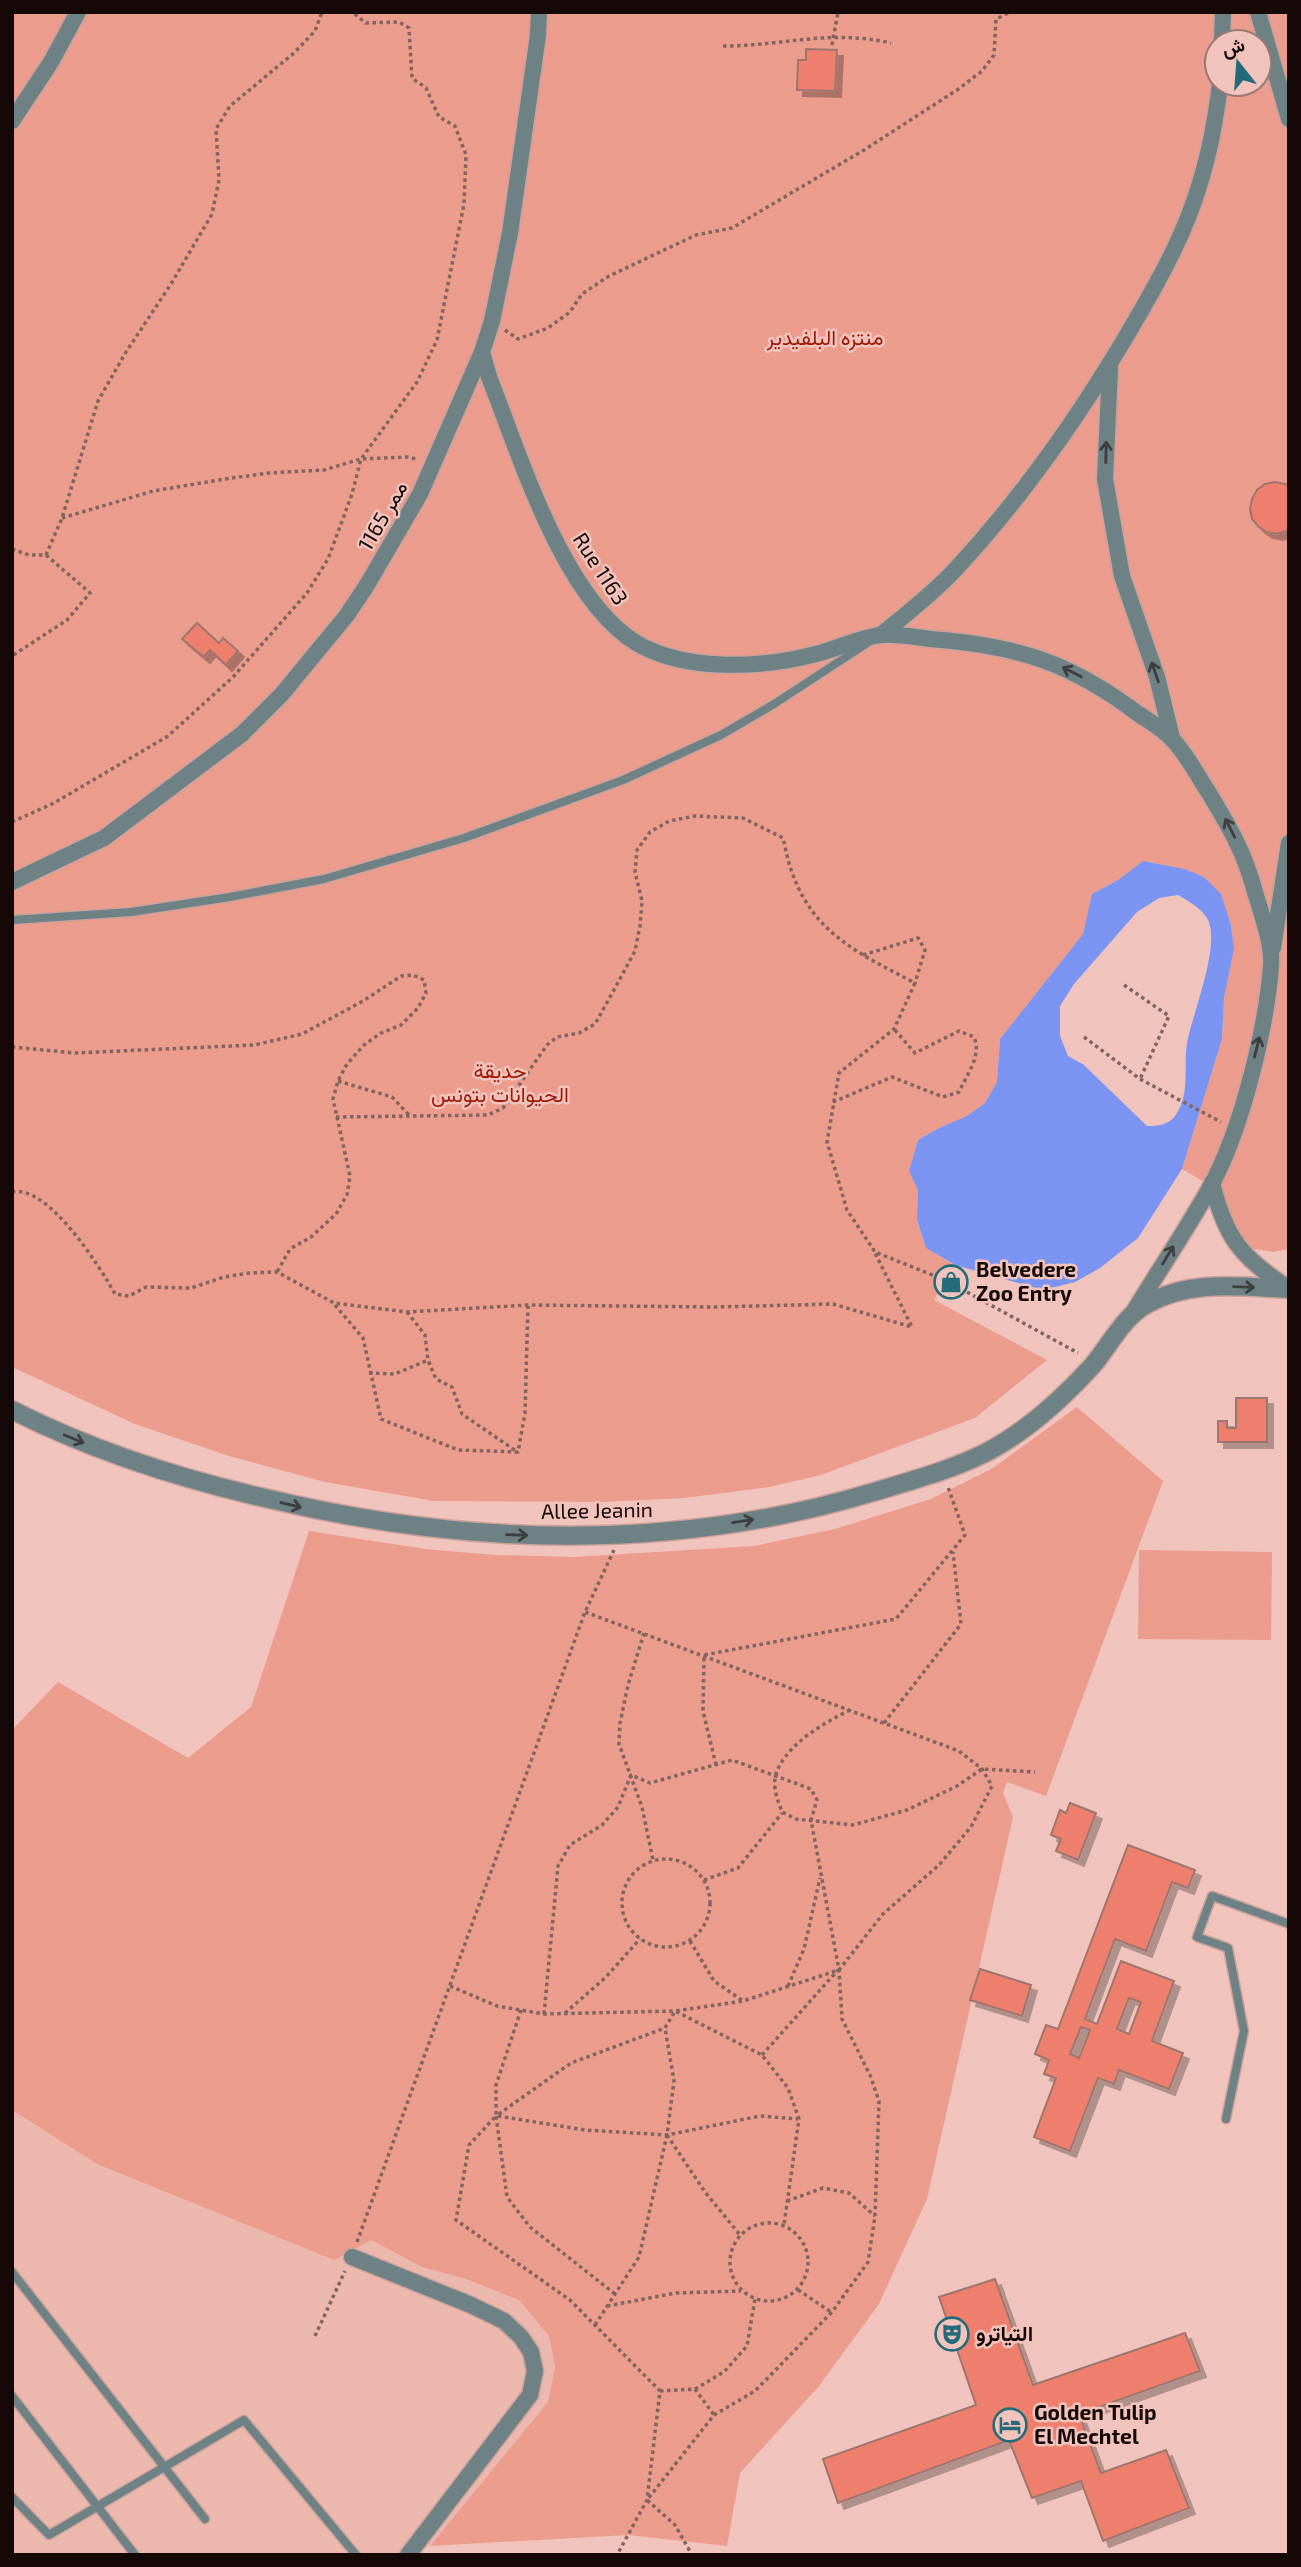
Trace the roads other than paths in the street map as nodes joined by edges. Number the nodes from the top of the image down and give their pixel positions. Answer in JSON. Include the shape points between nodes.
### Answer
{"nodes":[{"id":1,"x":78,"y":12,"type":"edge"},
{"id":2,"x":539,"y":12,"type":"edge"},
{"id":3,"x":1258,"y":12,"type":"edge"},
{"id":4,"x":1218,"y":98,"type":"edge"},
{"id":5,"x":1289,"y":119,"type":"edge"},
{"id":6,"x":12,"y":121,"type":"edge"},
{"id":7,"x":482,"y":352,"type":"junction"},
{"id":8,"x":1110,"y":365,"type":"junction"},
{"id":9,"x":881,"y":635,"type":"junction"},
{"id":10,"x":1172,"y":738,"type":"junction"},
{"id":11,"x":1289,"y":843,"type":"edge"},
{"id":12,"x":12,"y":882,"type":"edge"},
{"id":13,"x":12,"y":920,"type":"edge"},
{"id":14,"x":1272,"y":960,"type":"junction"},
{"id":15,"x":1212,"y":1183,"type":"junction"},
{"id":16,"x":1289,"y":1289,"type":"edge"},
{"id":17,"x":1133,"y":1313,"type":"junction"},
{"id":18,"x":12,"y":1410,"type":"edge"},
{"id":19,"x":1289,"y":1924,"type":"edge"},
{"id":20,"x":1226,"y":2119,"type":"dead end"},
{"id":21,"x":352,"y":2257,"type":"road end"},
{"id":22,"x":12,"y":2273,"type":"edge"},
{"id":23,"x":12,"y":2396,"type":"edge"},
{"id":24,"x":165,"y":2468,"type":"junction"},
{"id":25,"x":12,"y":2497,"type":"edge"},
{"id":26,"x":98,"y":2506,"type":"junction"},
{"id":27,"x":205,"y":2519,"type":"dead end"},
{"id":28,"x":135,"y":2555,"type":"edge"},
{"id":29,"x":356,"y":2555,"type":"edge"},
{"id":30,"x":408,"y":2555,"type":"edge"}],
"edges":[{"from":1,"to":6,"type":"street"},
{"from":2,"to":7,"type":"street","name":"ممر 1165","via":[[510,233]]},
{"from":3,"to":5,"type":"street"},
{"from":4,"to":8,"type":"street","via":[[1200,184],[1187,220]]},
{"from":7,"to":9,"type":"street","name":"Rue 1163","via":[[533,492],[558,544],[592,600],[611,623],[639,644],[694,661],[764,664]]},
{"from":7,"to":12,"type":"street","name":"ممر 1165","via":[[435,465],[395,540],[346,615],[282,694],[242,734],[104,838]]},
{"from":8,"to":9,"type":"street","via":[[995,523],[951,573]]},
{"from":10,"to":8,"type":"street","one_way":true,"via":[[1157,677],[1122,576],[1105,479]]},
{"from":10,"to":9,"type":"street","one_way":true,"via":[[1099,686],[1021,652],[986,644]]},
{"from":9,"to":13,"type":"lane","via":[[721,735],[623,780],[464,838],[324,879],[230,897],[131,912]]},
{"from":14,"to":10,"type":"street","one_way":true,"via":[[1248,868],[1230,826]]},
{"from":11,"to":14,"type":"street"},
{"from":15,"to":14,"type":"street","one_way":true,"via":[[1235,1129],[1253,1063]]},
{"from":15,"to":16,"type":"street","via":[[1223,1224],[1234,1244],[1259,1269]]},
{"from":17,"to":15,"type":"street","one_way":true},
{"from":17,"to":16,"type":"street","one_way":true,"via":[[1157,1299],[1203,1286]]},
{"from":18,"to":17,"type":"street","name":"Allee Jeanin","one_way":true,"via":[[150,1467],[316,1510],[498,1534],[621,1536],[824,1507],[943,1472],[990,1450],[1032,1422],[1095,1363]]},
{"from":19,"to":20,"type":"lane","via":[[1212,1896],[1197,1937],[1228,1948],[1244,2031]]},
{"from":21,"to":30,"type":"street","via":[[504,2321],[531,2352],[535,2371],[530,2395]]},
{"from":22,"to":24,"type":"lane"},
{"from":23,"to":26,"type":"lane"},
{"from":24,"to":26,"type":"lane"},
{"from":24,"to":27,"type":"lane"},
{"from":24,"to":29,"type":"lane","via":[[244,2420]]},
{"from":25,"to":26,"type":"lane","via":[[49,2535]]},
{"from":26,"to":28,"type":"lane"}]}
